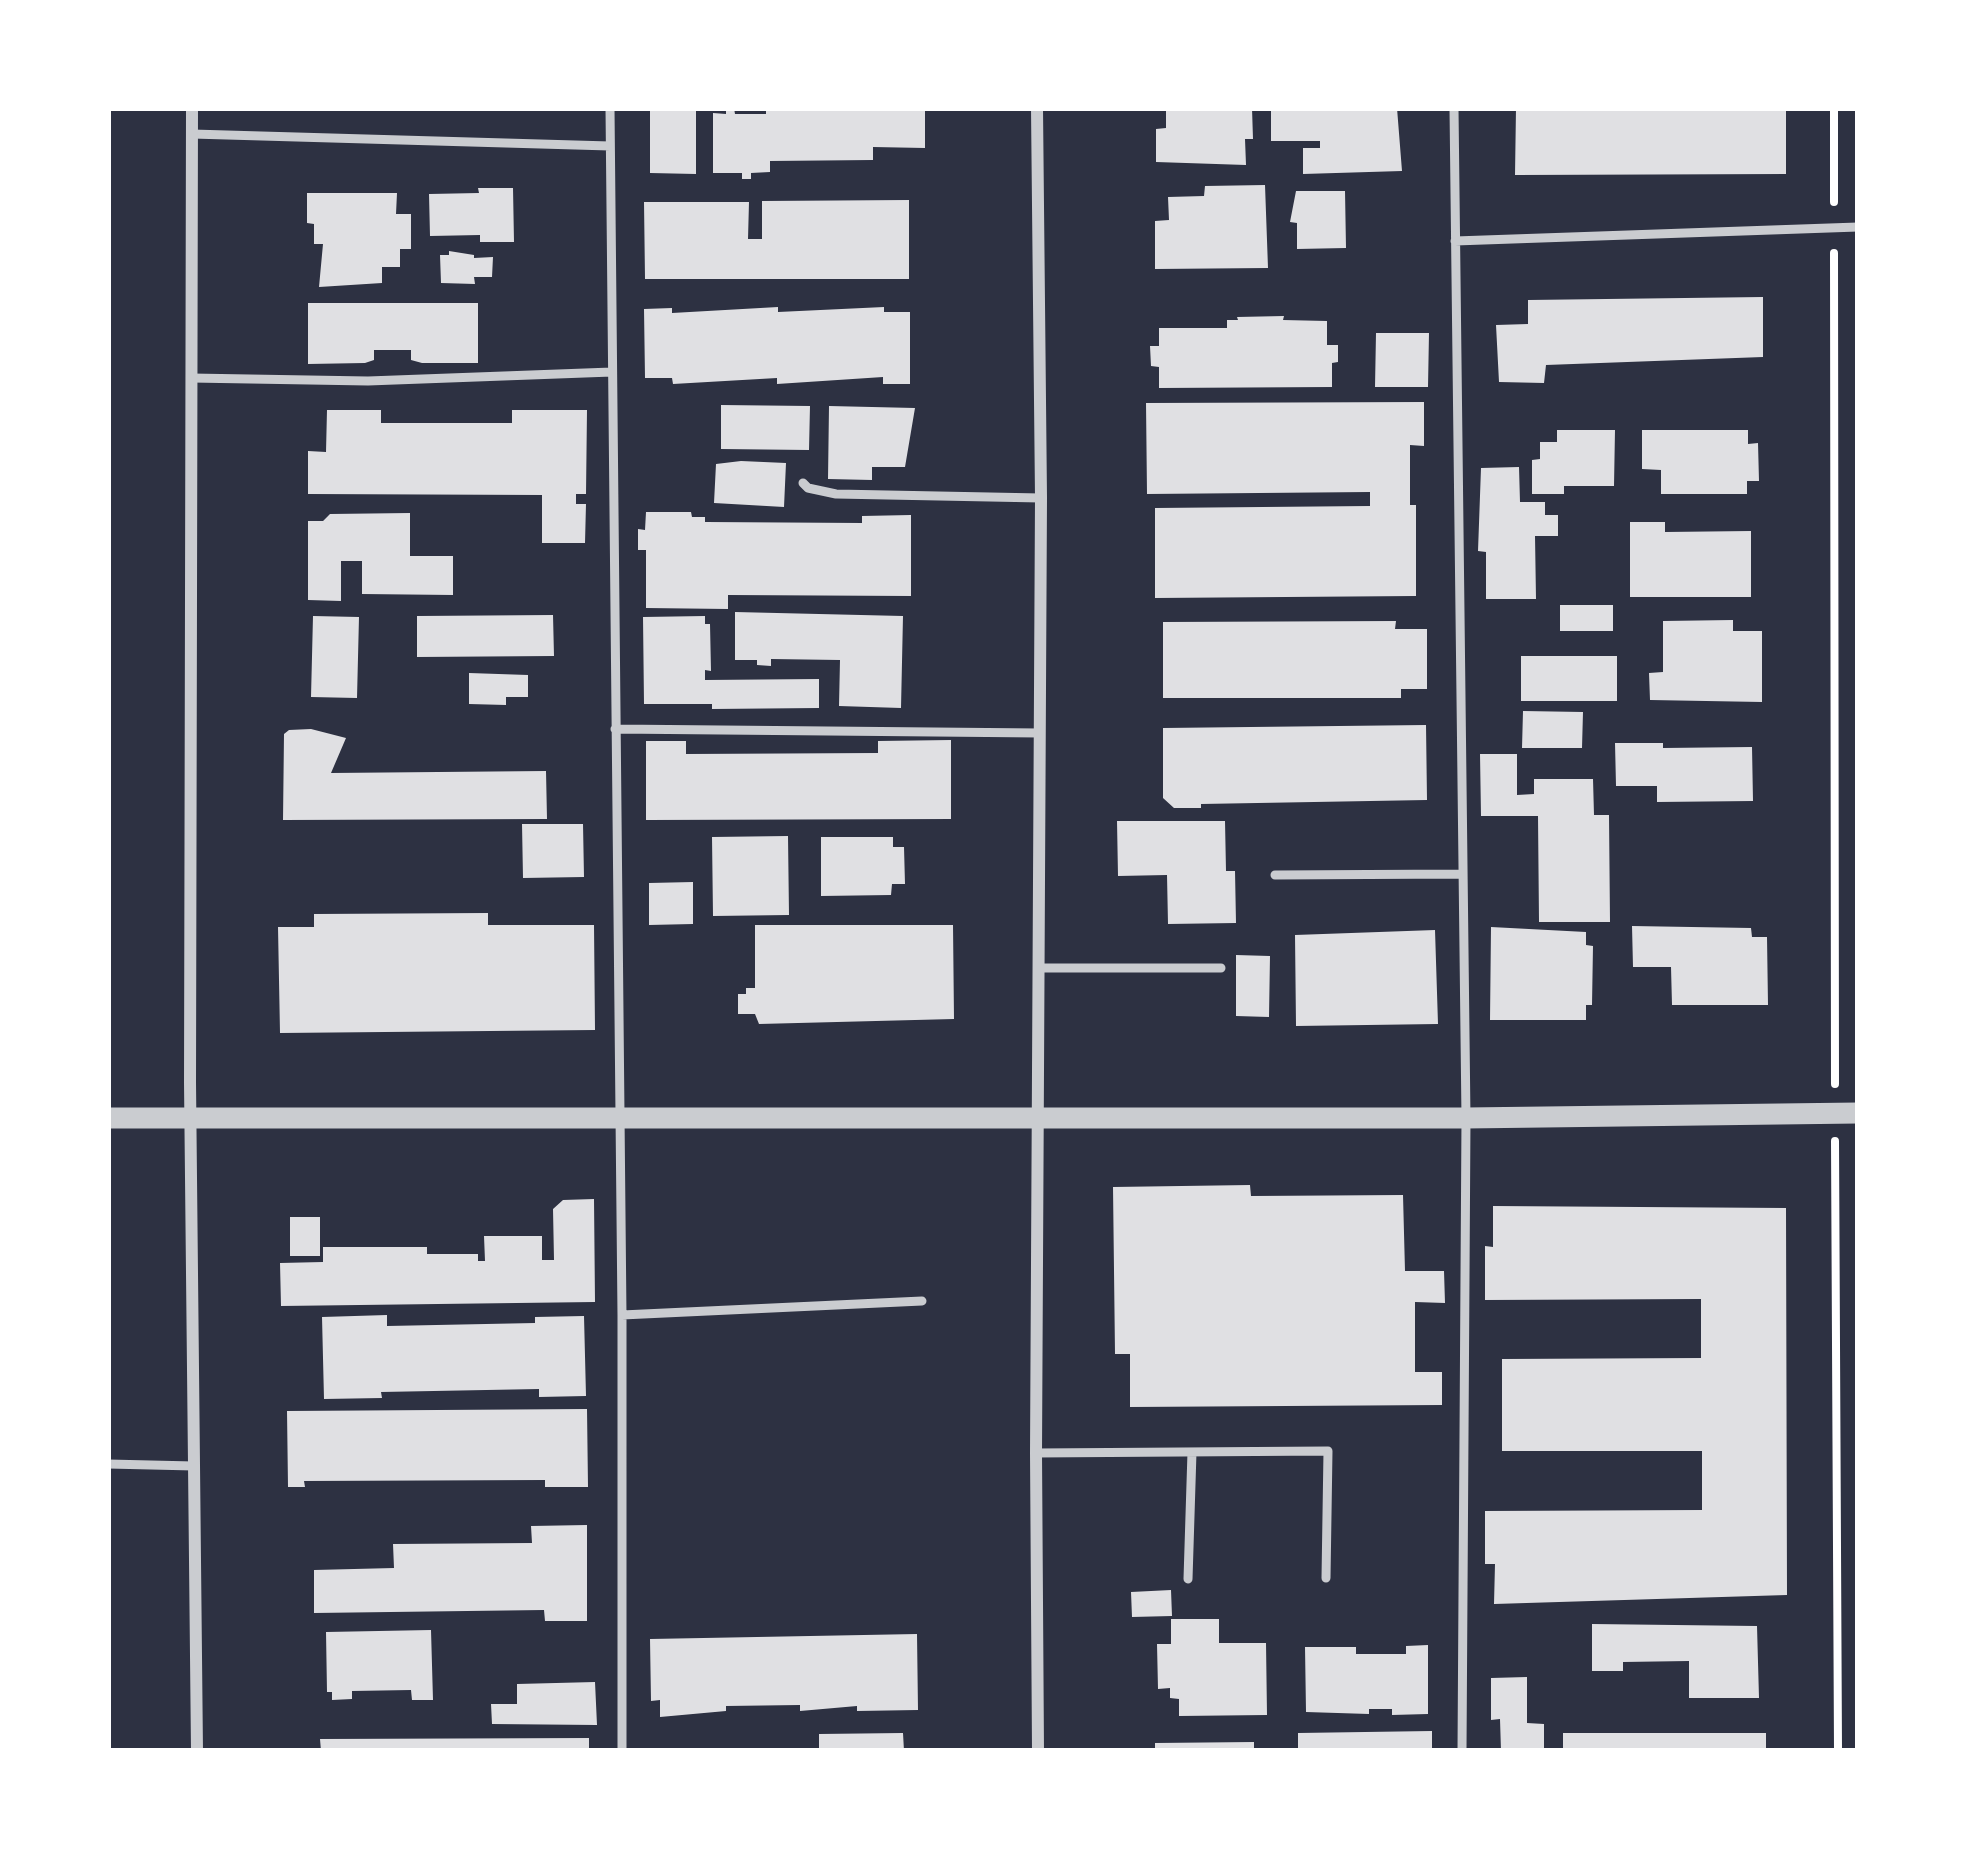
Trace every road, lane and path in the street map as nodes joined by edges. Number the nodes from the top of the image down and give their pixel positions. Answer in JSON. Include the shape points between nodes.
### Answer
{"nodes":[{"id":1,"x":192,"y":108,"type":"edge"},
{"id":2,"x":610,"y":108,"type":"edge"},
{"id":3,"x":1037,"y":108,"type":"edge"},
{"id":4,"x":1454,"y":108,"type":"edge"},
{"id":5,"x":1834,"y":108,"type":"edge"},
{"id":6,"x":192,"y":134,"type":"junction"},
{"id":7,"x":610,"y":146,"type":"junction"},
{"id":8,"x":1858,"y":227,"type":"edge"},
{"id":9,"x":1834,"y":228,"type":"junction"},
{"id":10,"x":1455,"y":241,"type":"junction"},
{"id":11,"x":612,"y":372,"type":"junction"},
{"id":12,"x":191,"y":378,"type":"junction"},
{"id":13,"x":803,"y":483,"type":"dead end"},
{"id":14,"x":1041,"y":498,"type":"junction"},
{"id":15,"x":615,"y":729,"type":"junction"},
{"id":16,"x":1040,"y":733,"type":"junction"},
{"id":17,"x":1462,"y":874,"type":"junction"},
{"id":18,"x":1275,"y":875,"type":"dead end"},
{"id":19,"x":1041,"y":968,"type":"junction"},
{"id":20,"x":1221,"y":968,"type":"dead end"},
{"id":21,"x":1835,"y":1062,"type":"dead end"},
{"id":22,"x":1858,"y":1113,"type":"edge"},
{"id":23,"x":1038,"y":1115,"type":"junction"},
{"id":24,"x":191,"y":1117,"type":"junction"},
{"id":25,"x":108,"y":1118,"type":"edge"},
{"id":26,"x":619,"y":1118,"type":"junction"},
{"id":27,"x":1466,"y":1118,"type":"junction"},
{"id":28,"x":1836,"y":1162,"type":"dead end"},
{"id":29,"x":922,"y":1301,"type":"dead end"},
{"id":30,"x":622,"y":1315,"type":"junction"},
{"id":31,"x":1192,"y":1452,"type":"junction"},
{"id":32,"x":1036,"y":1453,"type":"junction"},
{"id":33,"x":108,"y":1464,"type":"edge"},
{"id":34,"x":194,"y":1466,"type":"junction"},
{"id":35,"x":1326,"y":1578,"type":"dead end"},
{"id":36,"x":1188,"y":1579,"type":"dead end"},
{"id":37,"x":197,"y":1751,"type":"edge"},
{"id":38,"x":622,"y":1751,"type":"edge"},
{"id":39,"x":1038,"y":1751,"type":"edge"},
{"id":40,"x":1462,"y":1751,"type":"edge"},
{"id":41,"x":1838,"y":1751,"type":"edge"}],
"edges":[{"from":1,"to":6,"type":"street"},
{"from":2,"to":7,"type":"lane"},
{"from":3,"to":14,"type":"street"},
{"from":4,"to":10,"type":"lane"},
{"from":5,"to":9,"type":"path"},
{"from":6,"to":7,"type":"lane"},
{"from":6,"to":12,"type":"street"},
{"from":7,"to":11,"type":"lane"},
{"from":8,"to":9,"type":"lane"},
{"from":9,"to":10,"type":"lane"},
{"from":9,"to":21,"type":"path"},
{"from":10,"to":17,"type":"lane"},
{"from":11,"to":12,"type":"lane"},
{"from":11,"to":15,"type":"lane"},
{"from":12,"to":24,"type":"street"},
{"from":13,"to":14,"type":"lane","via":[[836,494]]},
{"from":14,"to":16,"type":"street"},
{"from":15,"to":16,"type":"lane"},
{"from":15,"to":26,"type":"lane"},
{"from":16,"to":19,"type":"street"},
{"from":17,"to":18,"type":"lane"},
{"from":17,"to":27,"type":"lane"},
{"from":19,"to":20,"type":"lane"},
{"from":19,"to":23,"type":"street"},
{"from":22,"to":27,"type":"street"},
{"from":23,"to":26,"type":"street"},
{"from":23,"to":27,"type":"street"},
{"from":23,"to":32,"type":"street"},
{"from":24,"to":25,"type":"street"},
{"from":24,"to":26,"type":"street"},
{"from":24,"to":34,"type":"street"},
{"from":26,"to":30,"type":"lane"},
{"from":27,"to":40,"type":"lane"},
{"from":28,"to":41,"type":"path"},
{"from":29,"to":30,"type":"lane"},
{"from":30,"to":38,"type":"lane"},
{"from":31,"to":32,"type":"lane"},
{"from":31,"to":35,"type":"lane","via":[[1328,1451]]},
{"from":31,"to":36,"type":"lane"},
{"from":32,"to":39,"type":"street"},
{"from":33,"to":34,"type":"lane"},
{"from":34,"to":37,"type":"street"}]}
